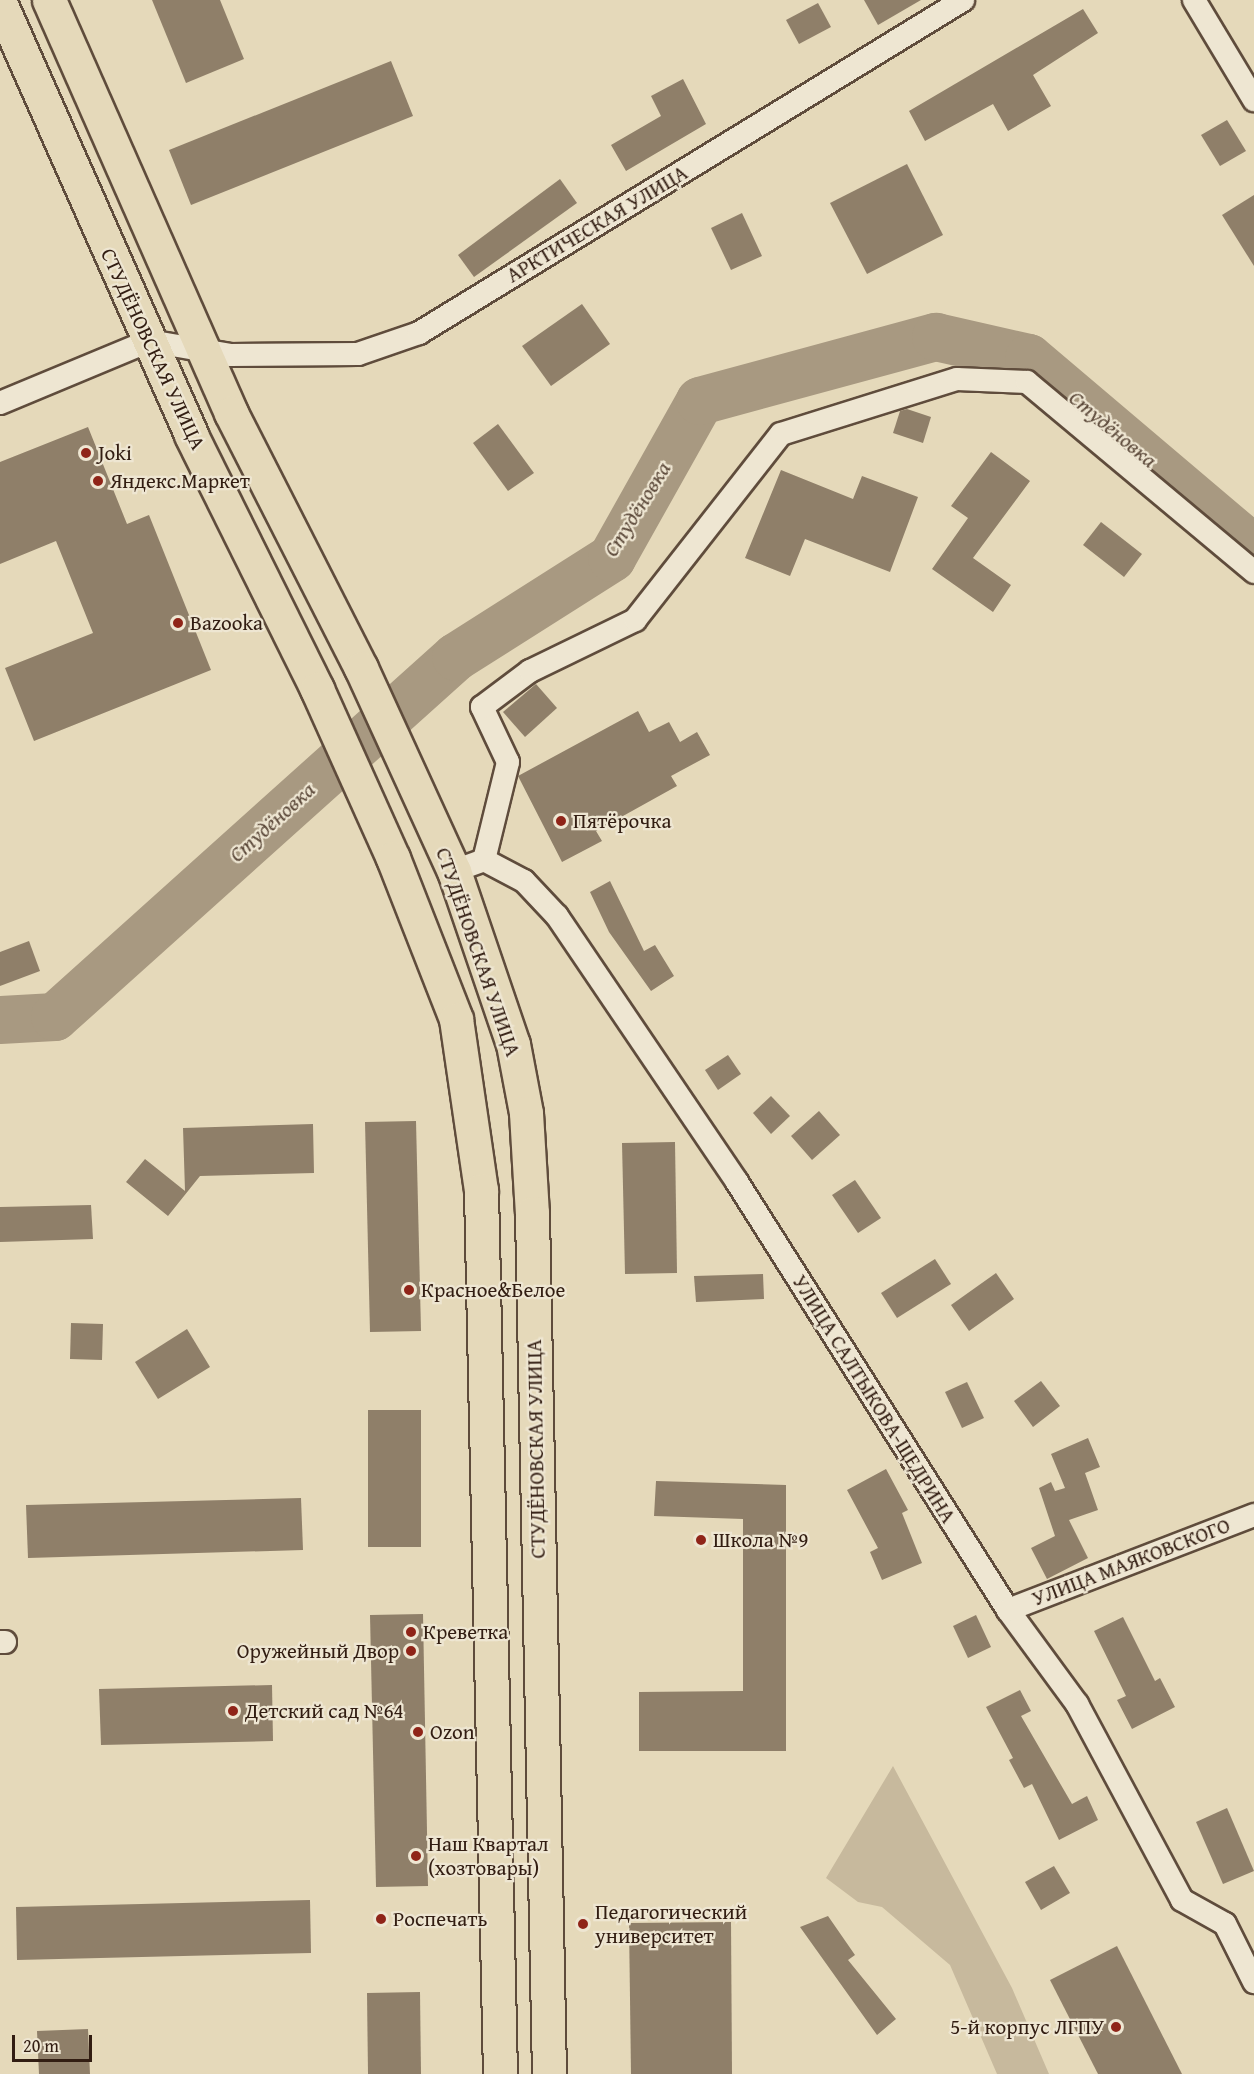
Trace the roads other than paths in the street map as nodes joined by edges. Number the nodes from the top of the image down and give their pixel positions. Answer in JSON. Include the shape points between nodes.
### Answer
{"nodes":[{"id":1,"x":49,"y":0,"type":"edge"},
{"id":2,"x":963,"y":0,"type":"edge"},
{"id":3,"x":1194,"y":0,"type":"edge"},
{"id":4,"x":0,"y":3,"type":"edge"},
{"id":5,"x":1254,"y":100,"type":"edge"},
{"id":6,"x":173,"y":281,"type":"junction"},
{"id":7,"x":130,"y":301,"type":"junction"},
{"id":8,"x":149,"y":341,"type":"junction"},
{"id":9,"x":203,"y":349,"type":"junction"},
{"id":10,"x":0,"y":403,"type":"edge"},
{"id":11,"x":231,"y":413,"type":"junction"},
{"id":12,"x":191,"y":435,"type":"junction"},
{"id":13,"x":1254,"y":572,"type":"edge"},
{"id":14,"x":469,"y":865,"type":"junction"},
{"id":15,"x":1254,"y":1515,"type":"edge"},
{"id":16,"x":1008,"y":1610,"type":"junction"},
{"id":17,"x":1254,"y":1982,"type":"edge"},
{"id":18,"x":500,"y":2074,"type":"edge"},
{"id":19,"x":549,"y":2074,"type":"edge"}],
"edges":[{"from":1,"to":6,"type":"main road","name":"СТУДЁНОВСКАЯ УЛИЦА"},
{"from":2,"to":9,"type":"street","name":"АРКТИЧЕСКАЯ УЛИЦА","via":[[419,333],[358,354],[230,355]]},
{"from":3,"to":5,"type":"street"},
{"from":4,"to":7,"type":"main road","name":"СТУДЁНОВСКАЯ УЛИЦА"},
{"from":6,"to":7,"type":"main road","via":[[163,311],[152,318]]},
{"from":6,"to":9,"type":"main road","name":"СТУДЁНОВСКАЯ УЛИЦА"},
{"from":7,"to":8,"type":"main road","name":"СТУДЁНОВСКАЯ УЛИЦА"},
{"from":8,"to":9,"type":"street","name":"АРКТИЧЕСКАЯ УЛИЦА"},
{"from":8,"to":10,"type":"street"},
{"from":8,"to":12,"type":"main road","name":"СТУДЁНОВСКАЯ УЛИЦА"},
{"from":9,"to":11,"type":"main road","name":"СТУДЁНОВСКАЯ УЛИЦА"},
{"from":11,"to":12,"type":"main road","via":[[205,398],[193,404]]},
{"from":11,"to":14,"type":"main road","name":"СТУДЁНОВСКАЯ УЛИЦА","via":[[361,668],[438,838]]},
{"from":12,"to":18,"type":"main road","name":"СТУДЁНОВСКАЯ УЛИЦА","via":[[317,689],[393,858],[456,1019],[481,1190]]},
{"from":13,"to":14,"type":"street","via":[[1027,382],[957,379],[782,434],[635,620],[530,671],[482,706],[508,762]]},
{"from":14,"to":16,"type":"street","name":"УЛИЦА САЛТЫКОВА-ЩЕДРИНА","via":[[524,881],[557,916],[737,1182]]},
{"from":14,"to":19,"type":"main road","name":"СТУДЁНОВСКАЯ УЛИЦА","via":[[526,1113]]},
{"from":15,"to":16,"type":"street","name":"УЛИЦА МАЯКОВСКОГО"},
{"from":16,"to":17,"type":"street","name":"УЛИЦА САЛТЫКОВА-ЩЕДРИНА","via":[[1077,1704],[1182,1900],[1226,1924]]}]}
